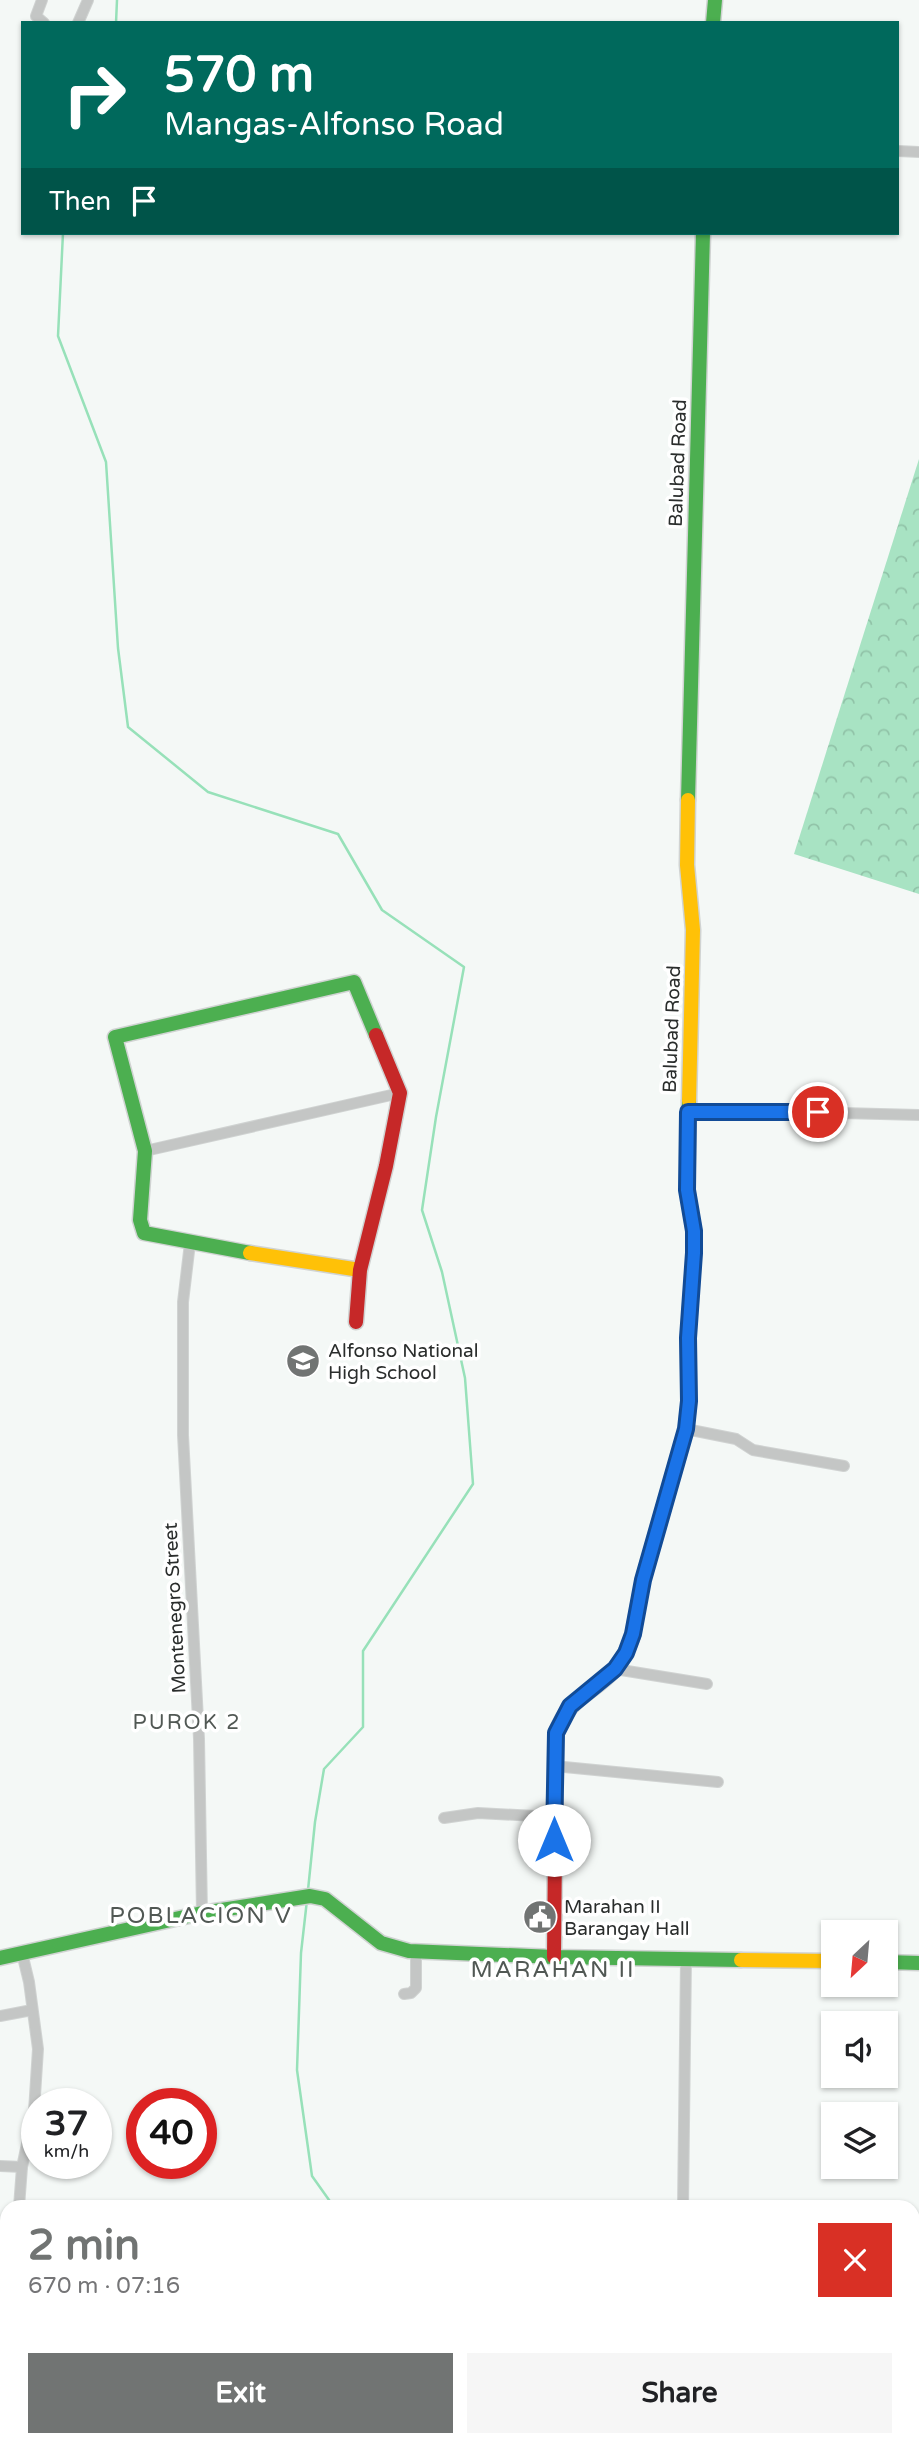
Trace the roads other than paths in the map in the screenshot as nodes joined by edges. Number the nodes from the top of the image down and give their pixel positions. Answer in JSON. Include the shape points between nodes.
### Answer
{"nodes":[{"id":1,"x":42,"y":0,"type":"edge"},
{"id":2,"x":88,"y":0,"type":"edge"},
{"id":3,"x":715,"y":0,"type":"edge"},
{"id":4,"x":42,"y":21,"type":"edge"},
{"id":5,"x":79,"y":21,"type":"edge"},
{"id":6,"x":713,"y":21,"type":"edge"},
{"id":7,"x":899,"y":150,"type":"edge"},
{"id":8,"x":919,"y":152,"type":"edge"},
{"id":9,"x":703,"y":235,"type":"edge"},
{"id":10,"x":400,"y":1093,"type":"junction"},
{"id":11,"x":688,"y":1112,"type":"junction"},
{"id":12,"x":919,"y":1115,"type":"edge"},
{"id":13,"x":145,"y":1151,"type":"junction"},
{"id":14,"x":190,"y":1243,"type":"junction"},
{"id":15,"x":360,"y":1270,"type":"junction"},
{"id":16,"x":356,"y":1322,"type":"dead end"},
{"id":17,"x":686,"y":1429,"type":"junction"},
{"id":18,"x":844,"y":1466,"type":"dead end"},
{"id":19,"x":615,"y":1669,"type":"junction"},
{"id":20,"x":708,"y":1684,"type":"dead end"},
{"id":21,"x":554,"y":1766,"type":"junction"},
{"id":22,"x":718,"y":1782,"type":"dead end"},
{"id":23,"x":554,"y":1817,"type":"junction"},
{"id":24,"x":444,"y":1818,"type":"dead end"},
{"id":25,"x":202,"y":1913,"type":"junction"},
{"id":26,"x":416,"y":1951,"type":"junction"},
{"id":27,"x":22,"y":1953,"type":"junction"},
{"id":28,"x":554,"y":1957,"type":"junction"},
{"id":29,"x":0,"y":1958,"type":"edge"},
{"id":30,"x":686,"y":1959,"type":"junction"},
{"id":31,"x":821,"y":1961,"type":"edge"},
{"id":32,"x":898,"y":1962,"type":"edge"},
{"id":33,"x":919,"y":1963,"type":"edge"},
{"id":34,"x":404,"y":1994,"type":"dead end"},
{"id":35,"x":32,"y":2010,"type":"junction"},
{"id":36,"x":0,"y":2016,"type":"edge"},
{"id":37,"x":36,"y":2088,"type":"edge"},
{"id":38,"x":0,"y":2166,"type":"edge"},
{"id":39,"x":21,"y":2167,"type":"edge"},
{"id":40,"x":21,"y":2179,"type":"edge"},
{"id":41,"x":20,"y":2200,"type":"edge"},
{"id":42,"x":683,"y":2200,"type":"edge"}],
"edges":[{"from":1,"to":4,"type":"street","via":[[36,16]]},
{"from":2,"to":5,"type":"street"},
{"from":3,"to":6,"type":"street"},
{"from":7,"to":8,"type":"street"},
{"from":9,"to":11,"type":"street","name":"Balubad Road","via":[[688,756],[687,865],[693,930]]},
{"from":10,"to":13,"type":"street"},
{"from":10,"to":13,"type":"street","via":[[354,982],[115,1037]]},
{"from":10,"to":15,"type":"street"},
{"from":11,"to":12,"type":"street"},
{"from":11,"to":17,"type":"street","name":"Balubad Road","via":[[687,1190],[694,1253]]},
{"from":13,"to":14,"type":"street","via":[[141,1227],[151,1236]]},
{"from":14,"to":15,"type":"street"},
{"from":14,"to":25,"type":"street","name":"Montenegro Street","via":[[183,1302],[183,1435],[199,1739]]},
{"from":15,"to":16,"type":"street"},
{"from":17,"to":18,"type":"street","via":[[736,1439],[753,1450]]},
{"from":17,"to":19,"type":"street","name":"Balubad Road","via":[[643,1580],[633,1634]]},
{"from":19,"to":20,"type":"street"},
{"from":19,"to":21,"type":"street","name":"Balubad Road","via":[[561,1719]]},
{"from":21,"to":22,"type":"street"},
{"from":21,"to":23,"type":"street","name":"Balubad Road"},
{"from":23,"to":24,"type":"street","via":[[478,1813]]},
{"from":23,"to":28,"type":"street","name":"Balubad Road"},
{"from":25,"to":26,"type":"street","via":[[310,1896],[325,1899],[381,1943]]},
{"from":25,"to":27,"type":"street"},
{"from":26,"to":28,"type":"street"},
{"from":26,"to":34,"type":"street","via":[[416,1988]]},
{"from":27,"to":29,"type":"street"},
{"from":27,"to":35,"type":"street"},
{"from":28,"to":30,"type":"street"},
{"from":30,"to":31,"type":"street"},
{"from":30,"to":42,"type":"street"},
{"from":32,"to":33,"type":"street"},
{"from":35,"to":36,"type":"street"},
{"from":35,"to":37,"type":"street","via":[[38,2049]]},
{"from":38,"to":39,"type":"street"},
{"from":40,"to":41,"type":"street"}]}
